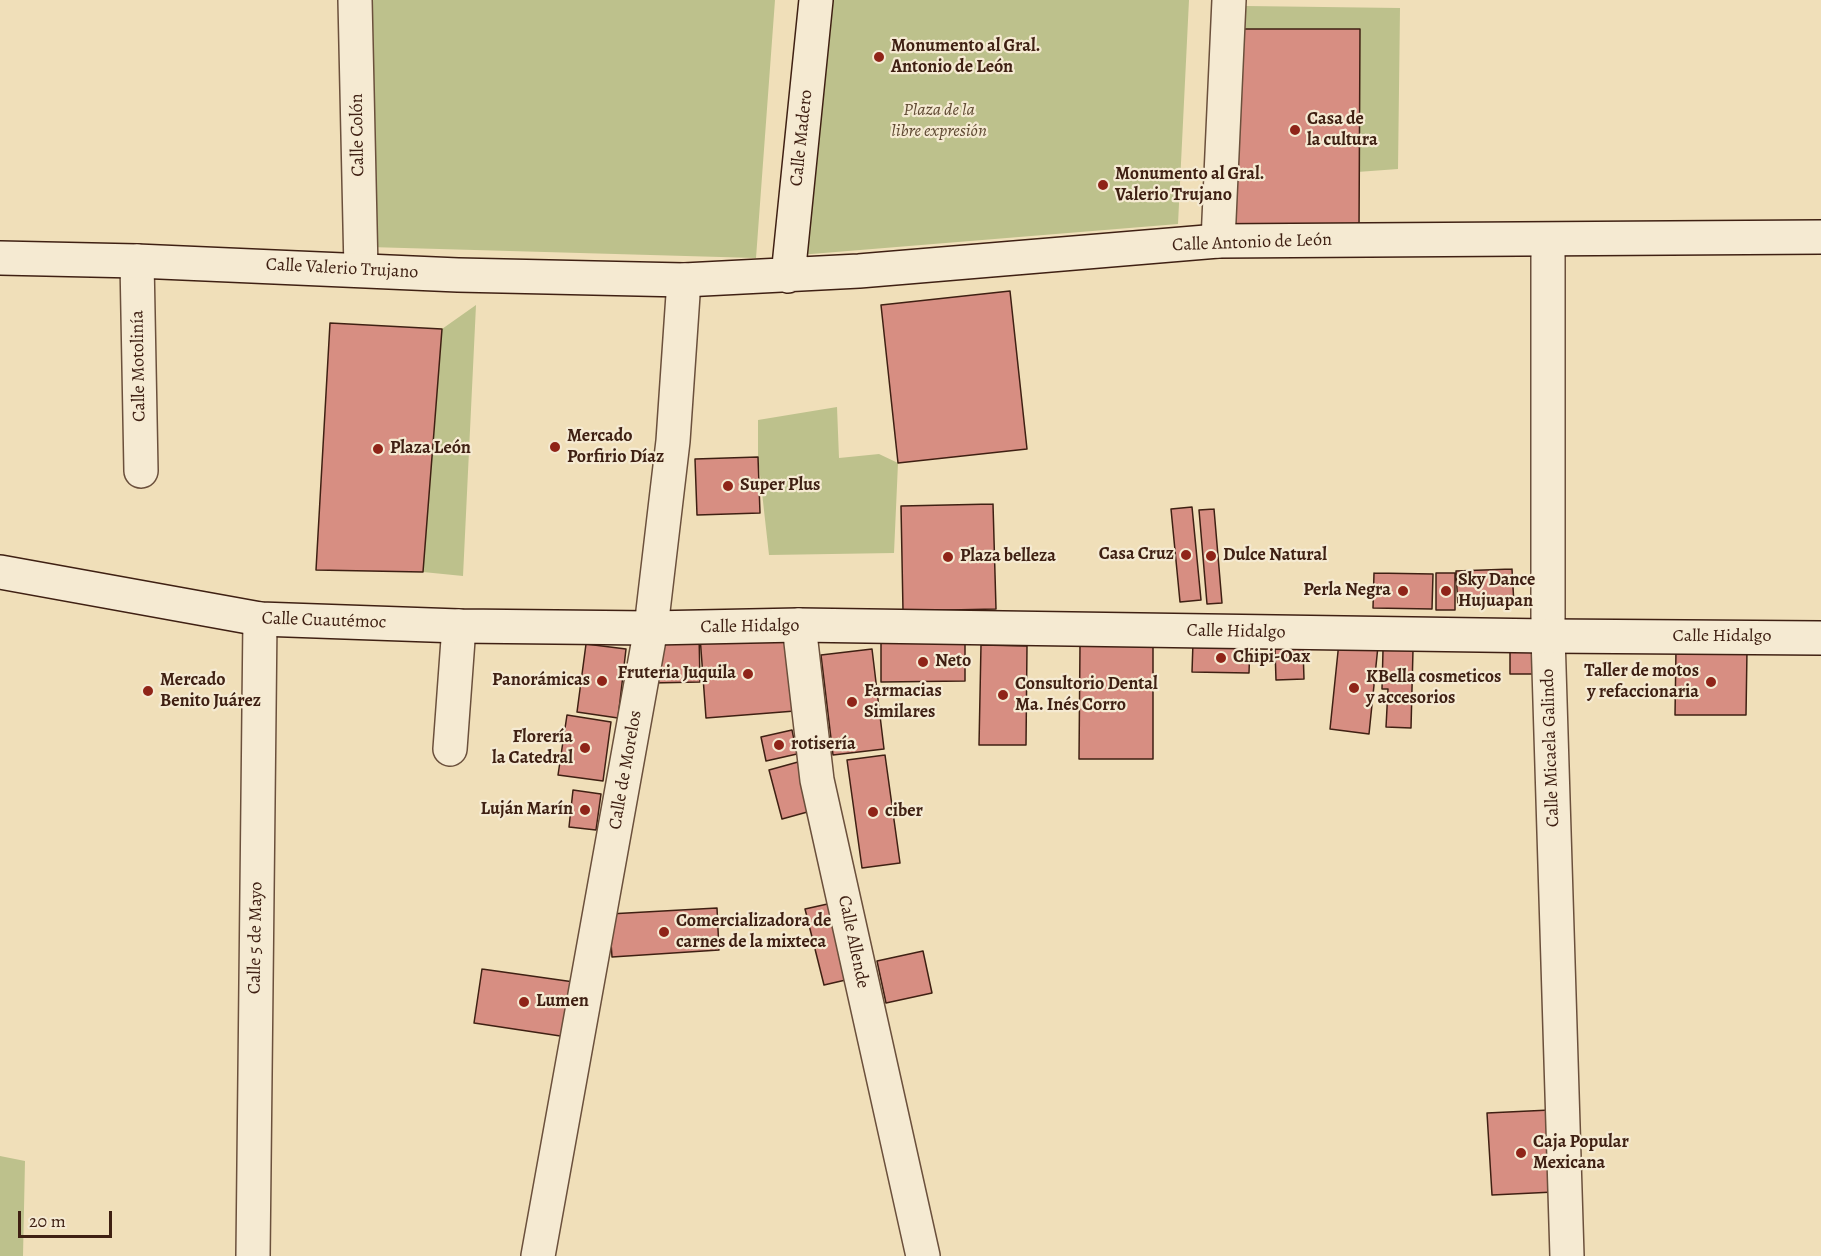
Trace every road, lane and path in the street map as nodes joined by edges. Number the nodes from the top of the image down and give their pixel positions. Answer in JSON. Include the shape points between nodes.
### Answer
{"nodes":[{"id":1,"x":355,"y":0,"type":"edge"},
{"id":2,"x":816,"y":0,"type":"edge"},
{"id":3,"x":1228,"y":0,"type":"edge"},
{"id":4,"x":1821,"y":237,"type":"edge"},
{"id":5,"x":1548,"y":240,"type":"junction"},
{"id":6,"x":1218,"y":241,"type":"junction"},
{"id":7,"x":0,"y":258,"type":"edge"},
{"id":8,"x":137,"y":261,"type":"junction"},
{"id":9,"x":361,"y":270,"type":"junction"},
{"id":10,"x":788,"y":276,"type":"junction"},
{"id":11,"x":684,"y":280,"type":"junction"},
{"id":12,"x":141,"y":471,"type":"dead end"},
{"id":13,"x":0,"y":572,"type":"edge"},
{"id":14,"x":260,"y":619,"type":"junction"},
{"id":15,"x":799,"y":625,"type":"junction"},
{"id":16,"x":459,"y":626,"type":"junction"},
{"id":17,"x":651,"y":628,"type":"junction"},
{"id":18,"x":1548,"y":636,"type":"junction"},
{"id":19,"x":1821,"y":638,"type":"edge"},
{"id":20,"x":450,"y":749,"type":"dead end"},
{"id":21,"x":253,"y":1256,"type":"edge"},
{"id":22,"x":538,"y":1256,"type":"edge"},
{"id":23,"x":923,"y":1256,"type":"edge"},
{"id":24,"x":1567,"y":1256,"type":"edge"}],
"edges":[{"from":1,"to":9,"type":"street","name":"Calle Colón"},
{"from":2,"to":10,"type":"street","name":"Calle Madero"},
{"from":3,"to":6,"type":"street"},
{"from":4,"to":5,"type":"street","name":"Calle Antonio de León"},
{"from":5,"to":6,"type":"street","name":"Calle Antonio de León"},
{"from":5,"to":18,"type":"street","name":"Calle Micaela Galindo"},
{"from":6,"to":10,"type":"street","name":"Calle Antonio de León"},
{"from":7,"to":8,"type":"street","name":"Calle Valerio Trujano"},
{"from":8,"to":9,"type":"street","name":"Calle Valerio Trujano"},
{"from":8,"to":12,"type":"street","name":"Calle Motolinía"},
{"from":9,"to":11,"type":"street","name":"Calle Valerio Trujano"},
{"from":10,"to":11,"type":"street","name":"Calle Antonio de León"},
{"from":11,"to":17,"type":"street","name":"Calle de Morelos","via":[[673,441]]},
{"from":13,"to":14,"type":"street","name":"Calle Cuautémoc"},
{"from":14,"to":16,"type":"street","name":"Calle Cuautémoc"},
{"from":14,"to":21,"type":"street","name":"Calle 5 de Mayo"},
{"from":15,"to":17,"type":"street","name":"Calle Hidalgo"},
{"from":15,"to":18,"type":"street","name":"Calle Hidalgo"},
{"from":15,"to":23,"type":"street","name":"Calle Allende","via":[[817,780]]},
{"from":16,"to":17,"type":"street","name":"Calle Cuautémoc"},
{"from":16,"to":20,"type":"street"},
{"from":17,"to":22,"type":"street","name":"Calle de Morelos"},
{"from":18,"to":19,"type":"street","name":"Calle Hidalgo"},
{"from":18,"to":24,"type":"street","name":"Calle Micaela Galindo"}]}
